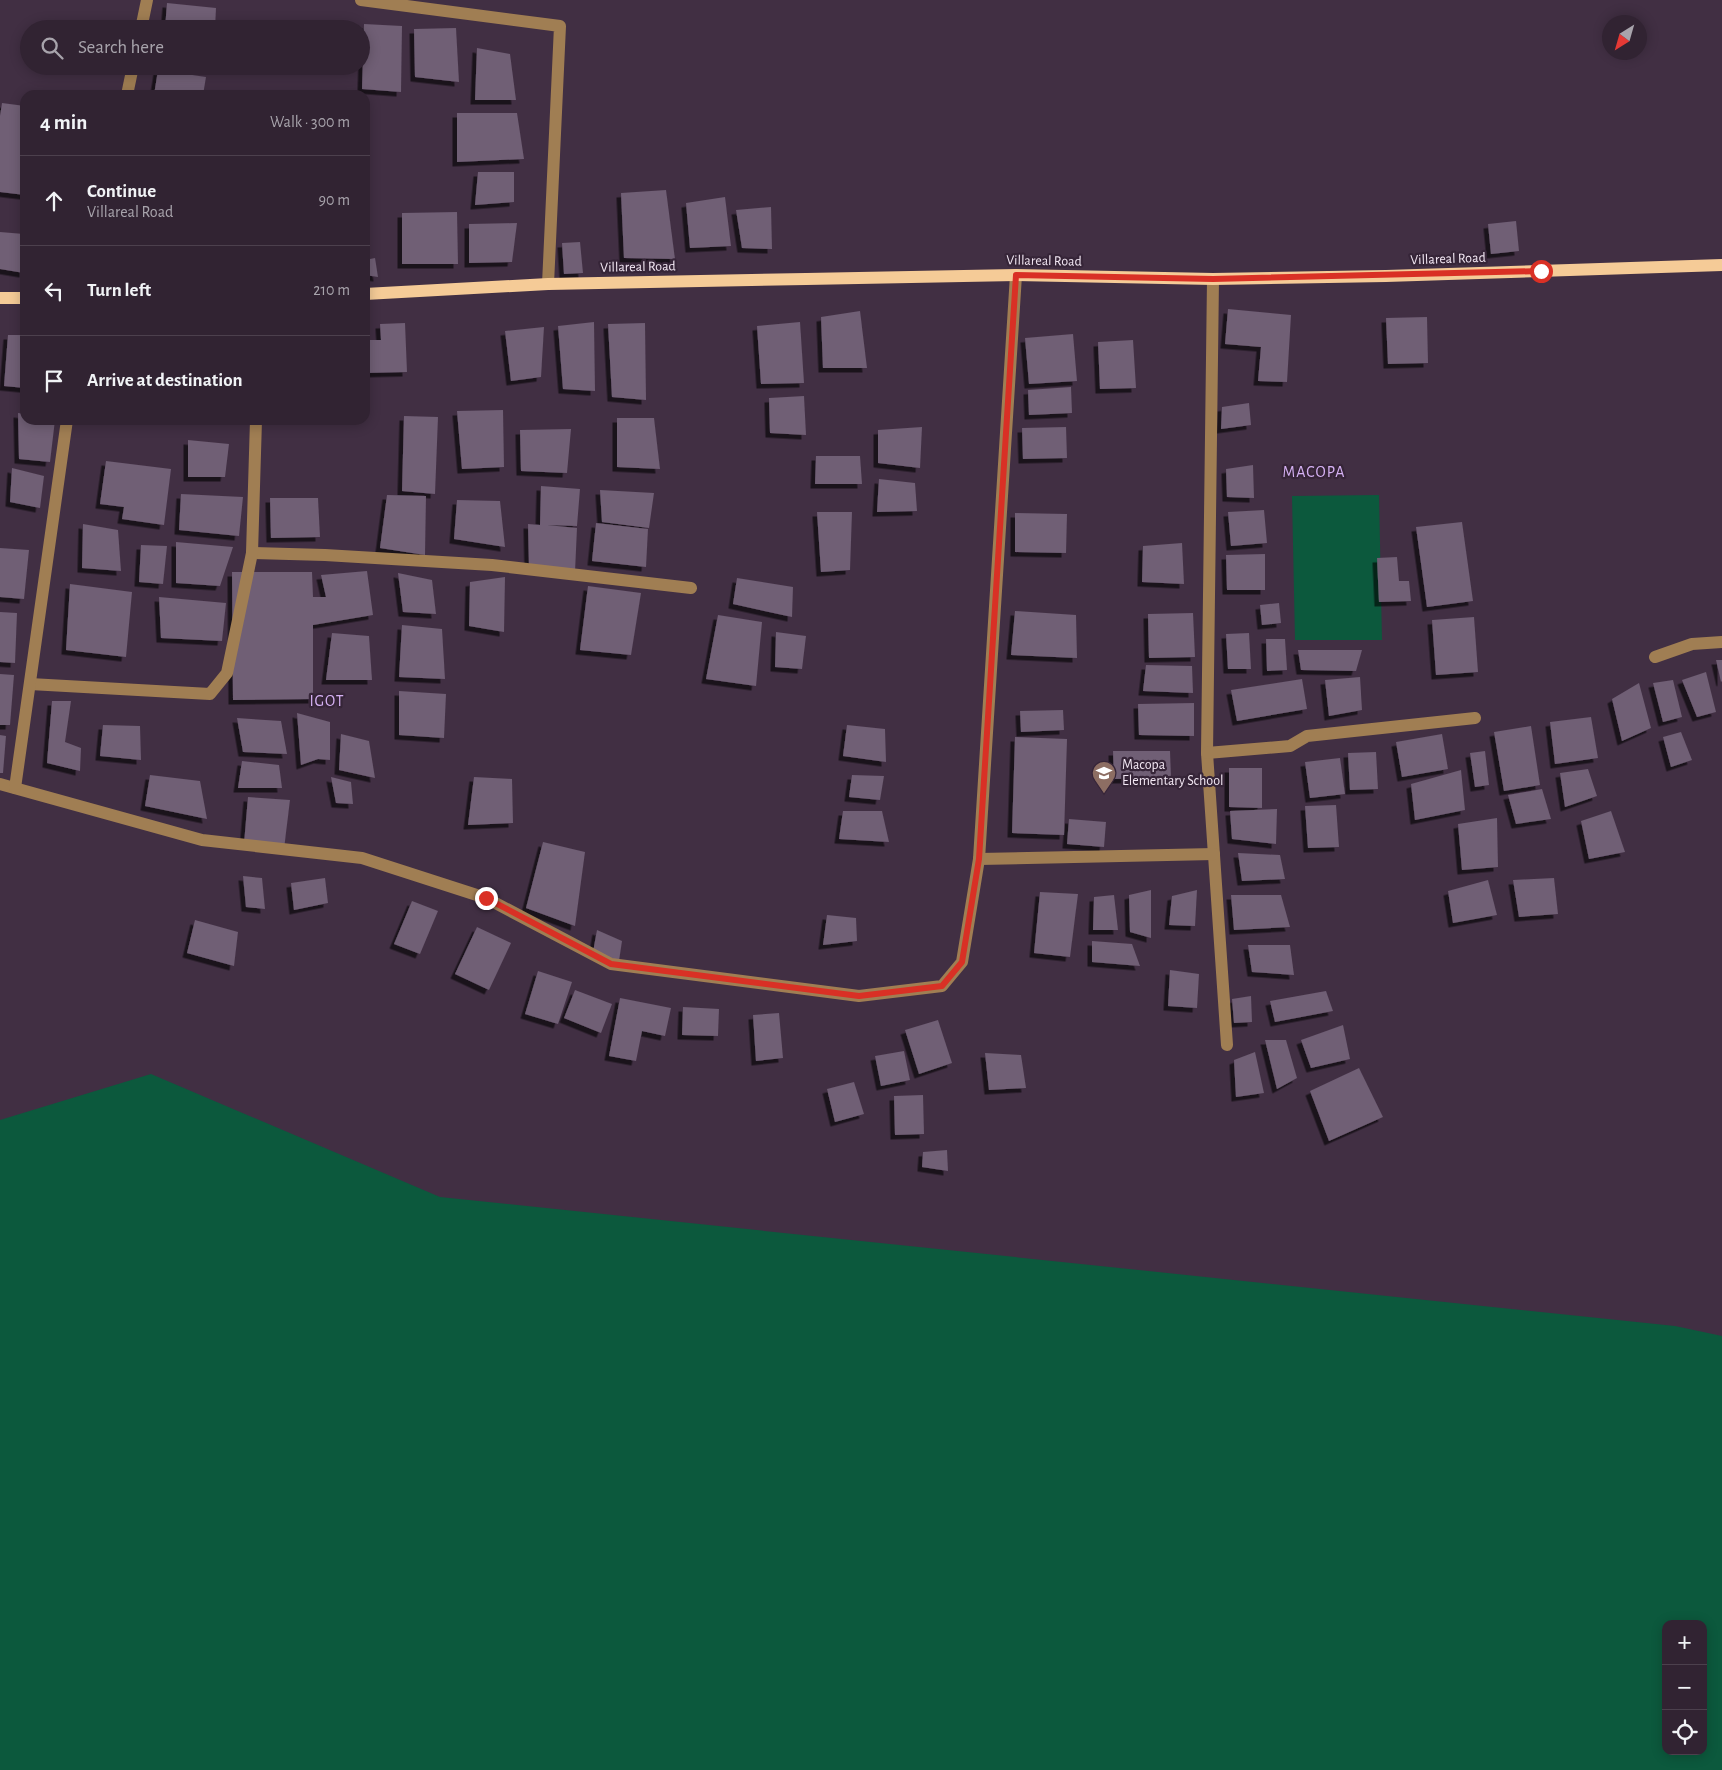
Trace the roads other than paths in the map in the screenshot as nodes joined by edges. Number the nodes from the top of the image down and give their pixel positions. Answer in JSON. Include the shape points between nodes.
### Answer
{"nodes":[{"id":1,"x":147,"y":0,"type":"edge"},
{"id":2,"x":361,"y":0,"type":"edge"},
{"id":3,"x":143,"y":20,"type":"edge"},
{"id":4,"x":131,"y":75,"type":"edge"},
{"id":5,"x":128,"y":90,"type":"edge"},
{"id":6,"x":1722,"y":265,"type":"edge"},
{"id":7,"x":1016,"y":275,"type":"junction"},
{"id":8,"x":1213,"y":279,"type":"junction"},
{"id":9,"x":548,"y":284,"type":"junction"},
{"id":10,"x":370,"y":294,"type":"edge"},
{"id":11,"x":0,"y":298,"type":"edge"},
{"id":12,"x":20,"y":298,"type":"edge"},
{"id":13,"x":66,"y":425,"type":"edge"},
{"id":14,"x":256,"y":425,"type":"edge"},
{"id":15,"x":252,"y":553,"type":"junction"},
{"id":16,"x":691,"y":588,"type":"dead end"},
{"id":17,"x":1722,"y":642,"type":"edge"},
{"id":18,"x":1655,"y":657,"type":"dead end"},
{"id":19,"x":30,"y":684,"type":"junction"},
{"id":20,"x":1475,"y":718,"type":"dead end"},
{"id":21,"x":1207,"y":753,"type":"junction"},
{"id":22,"x":0,"y":784,"type":"edge"},
{"id":23,"x":15,"y":788,"type":"junction"},
{"id":24,"x":1214,"y":854,"type":"junction"},
{"id":25,"x":979,"y":859,"type":"junction"},
{"id":26,"x":1227,"y":1046,"type":"dead end"}],
"edges":[{"from":1,"to":3,"type":"street"},
{"from":2,"to":9,"type":"street","via":[[560,26]]},
{"from":4,"to":5,"type":"street"},
{"from":6,"to":8,"type":"main road","name":"Villareal Road"},
{"from":7,"to":8,"type":"main road","name":"Villareal Road"},
{"from":7,"to":9,"type":"main road","name":"Villareal Road"},
{"from":7,"to":25,"type":"street"},
{"from":8,"to":21,"type":"street"},
{"from":9,"to":10,"type":"main road","name":"Villareal Road"},
{"from":11,"to":12,"type":"main road"},
{"from":13,"to":19,"type":"street"},
{"from":14,"to":15,"type":"street"},
{"from":15,"to":16,"type":"street","via":[[492,565]]},
{"from":15,"to":19,"type":"street","via":[[227,673],[210,694]]},
{"from":17,"to":18,"type":"street","via":[[1692,644]]},
{"from":19,"to":23,"type":"street"},
{"from":20,"to":21,"type":"street","via":[[1307,736],[1290,746]]},
{"from":21,"to":24,"type":"street"},
{"from":22,"to":23,"type":"street"},
{"from":23,"to":25,"type":"street","via":[[202,840],[362,858],[486,898],[611,964],[859,996],[942,986],[962,962]]},
{"from":24,"to":25,"type":"street"},
{"from":24,"to":26,"type":"street"}]}
